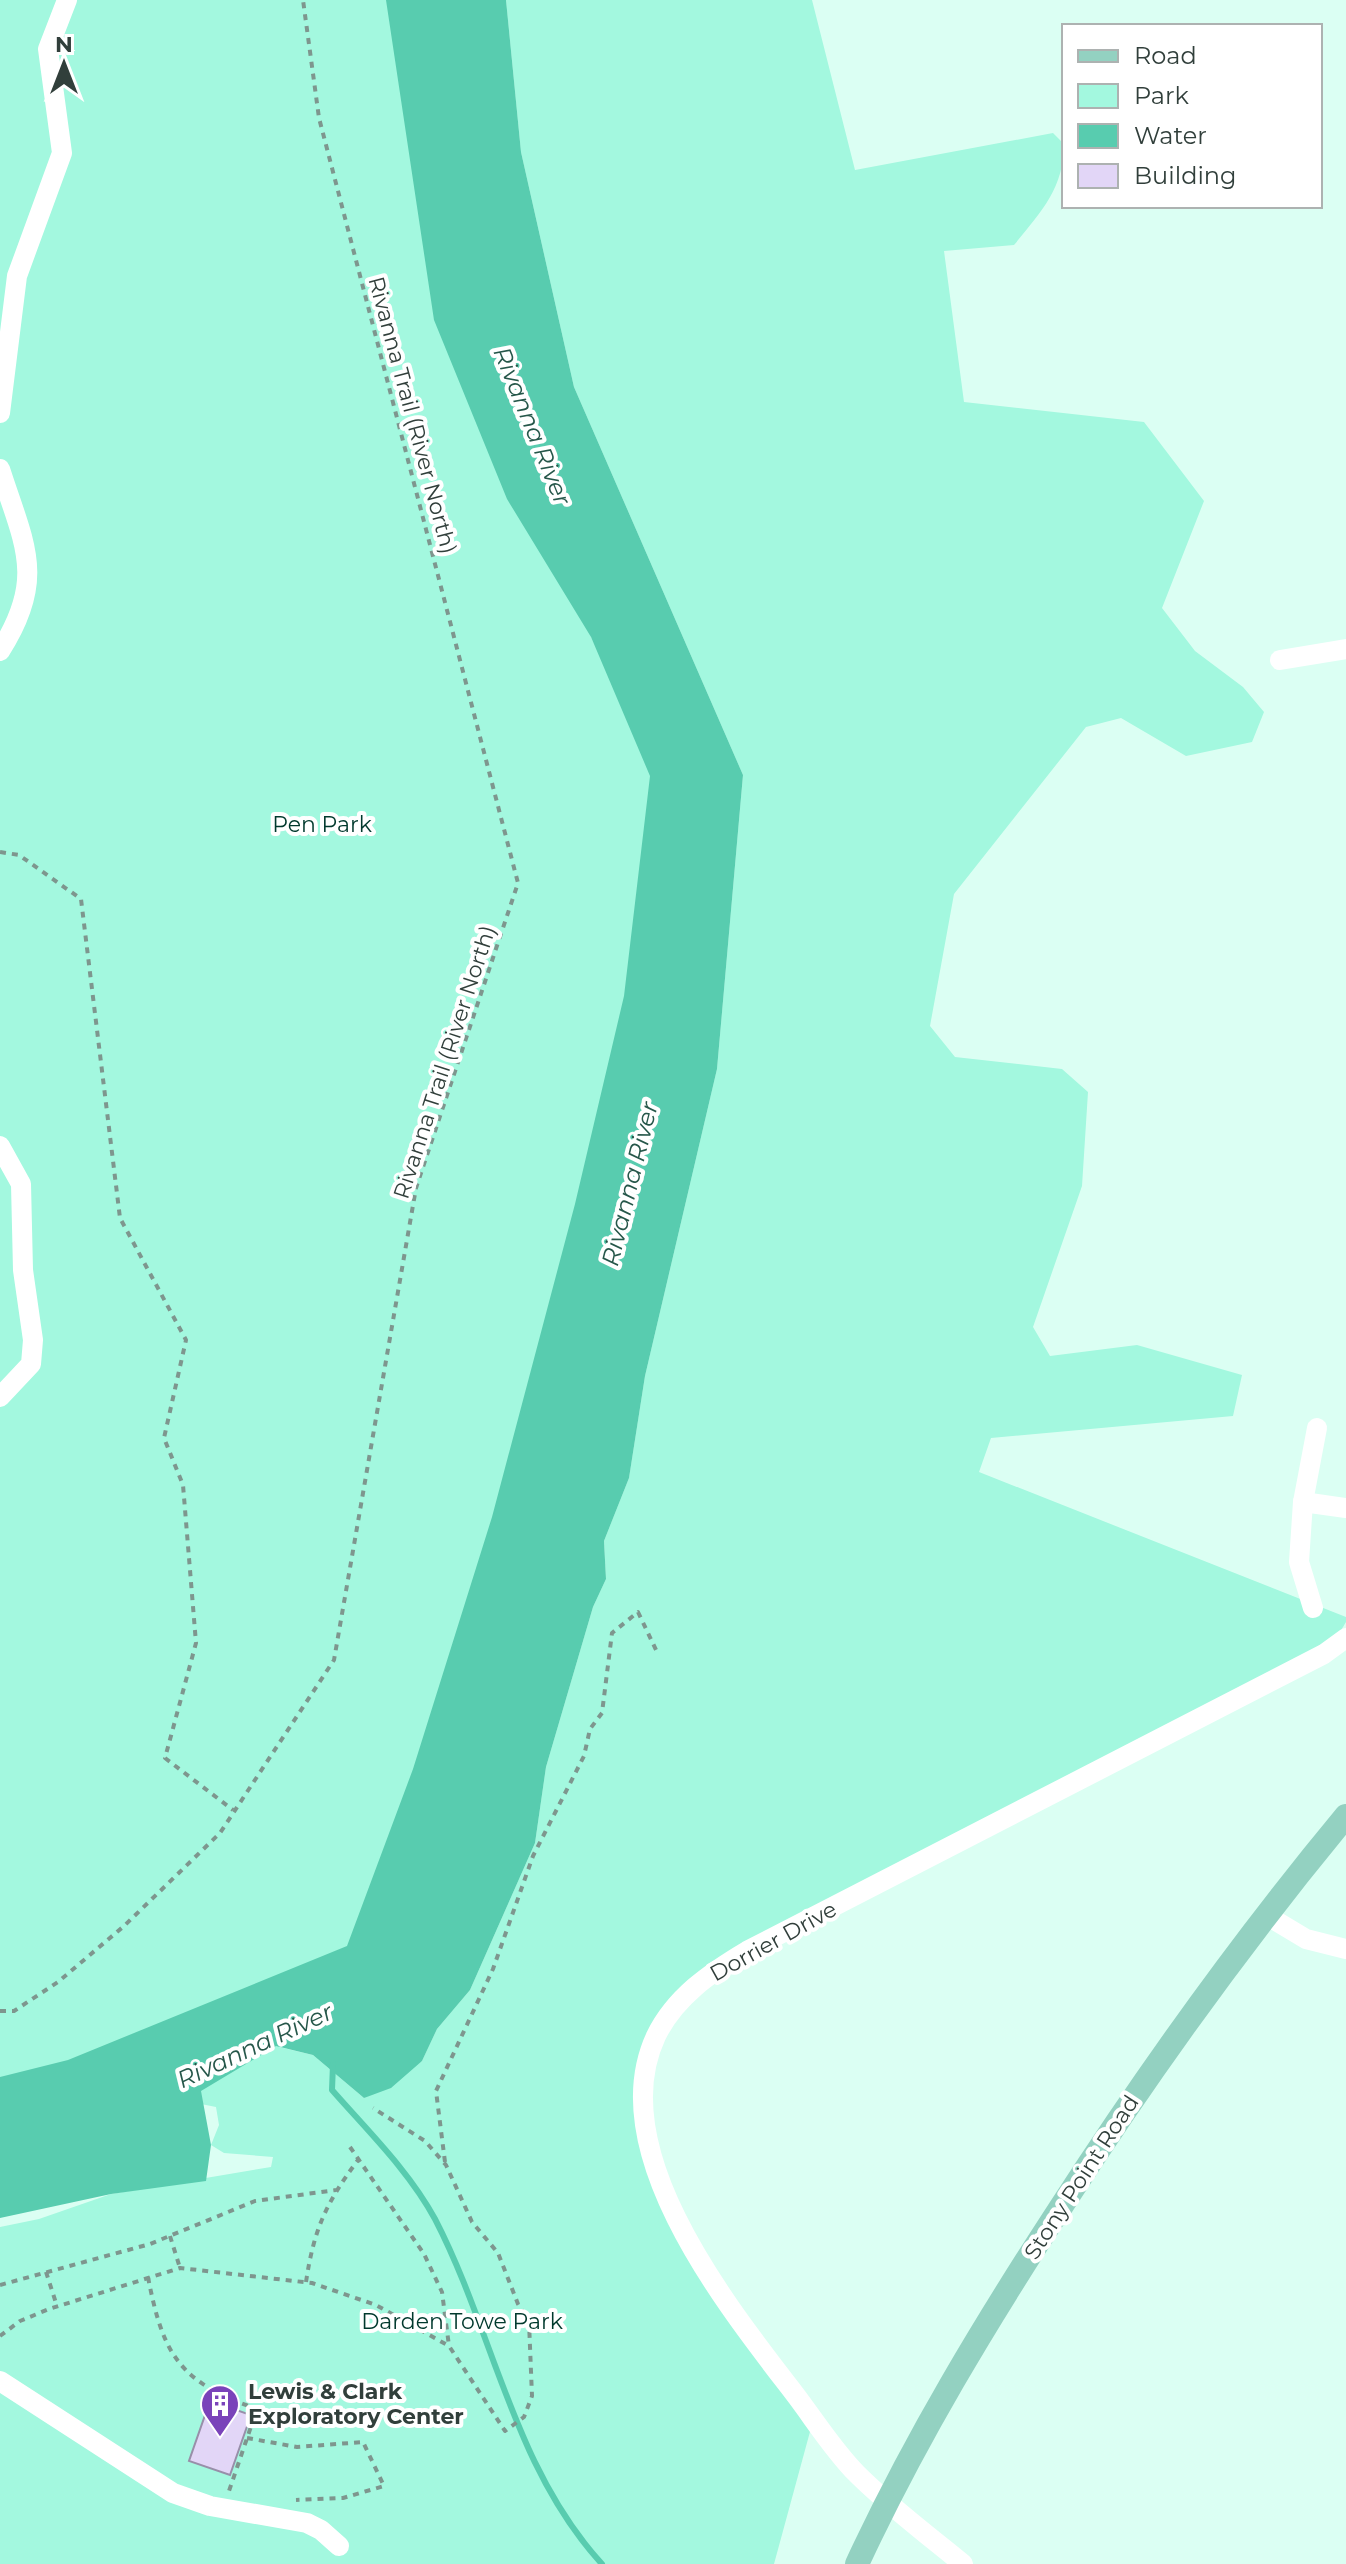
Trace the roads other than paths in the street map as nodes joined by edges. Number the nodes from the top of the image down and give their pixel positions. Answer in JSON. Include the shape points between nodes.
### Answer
{"nodes":[{"id":1,"x":67,"y":0,"type":"edge"},
{"id":2,"x":0,"y":413,"type":"edge"},
{"id":3,"x":0,"y":469,"type":"edge"},
{"id":4,"x":1346,"y":649,"type":"edge"},
{"id":5,"x":0,"y":651,"type":"edge"},
{"id":6,"x":1280,"y":660,"type":"dead end"},
{"id":7,"x":0,"y":1146,"type":"edge"},
{"id":8,"x":0,"y":1397,"type":"edge"},
{"id":9,"x":1317,"y":1428,"type":"dead end"},
{"id":10,"x":1303,"y":1502,"type":"junction"},
{"id":11,"x":1346,"y":1508,"type":"edge"},
{"id":12,"x":1313,"y":1608,"type":"dead end"},
{"id":13,"x":1346,"y":1638,"type":"edge"},
{"id":14,"x":1346,"y":1816,"type":"edge"},
{"id":15,"x":1266,"y":1915,"type":"junction"},
{"id":16,"x":1346,"y":1949,"type":"edge"},
{"id":17,"x":0,"y":2381,"type":"edge"},
{"id":18,"x":886,"y":2500,"type":"junction"},
{"id":19,"x":339,"y":2546,"type":"dead end"},
{"id":20,"x":857,"y":2564,"type":"edge"},
{"id":21,"x":963,"y":2564,"type":"edge"}],
"edges":[{"from":1,"to":2,"type":"street","via":[[48,49],[62,153],[17,276]]},
{"from":3,"to":5,"type":"street","via":[[28,553],[28,594]]},
{"from":4,"to":6,"type":"street"},
{"from":7,"to":8,"type":"street","via":[[21,1184],[23,1270],[33,1340],[31,1364]]},
{"from":9,"to":10,"type":"street"},
{"from":10,"to":11,"type":"street"},
{"from":10,"to":12,"type":"street","via":[[1299,1562]]},
{"from":13,"to":18,"type":"street","name":"Dorrier Drive","via":[[747,1951],[683,1997],[655,2039],[643,2095],[644,2125],[673,2209],[763,2353],[855,2473]]},
{"from":14,"to":15,"type":"main road","name":"Stony Point Road"},
{"from":15,"to":16,"type":"street","via":[[1306,1939]]},
{"from":15,"to":18,"type":"main road","name":"Stony Point Road","via":[[1166,2048],[1020,2270]]},
{"from":17,"to":19,"type":"street","via":[[173,2493],[223,2509],[307,2523]]},
{"from":18,"to":20,"type":"main road","name":"Stony Point Road"},
{"from":18,"to":21,"type":"street","name":"Dorrier Drive"}]}
